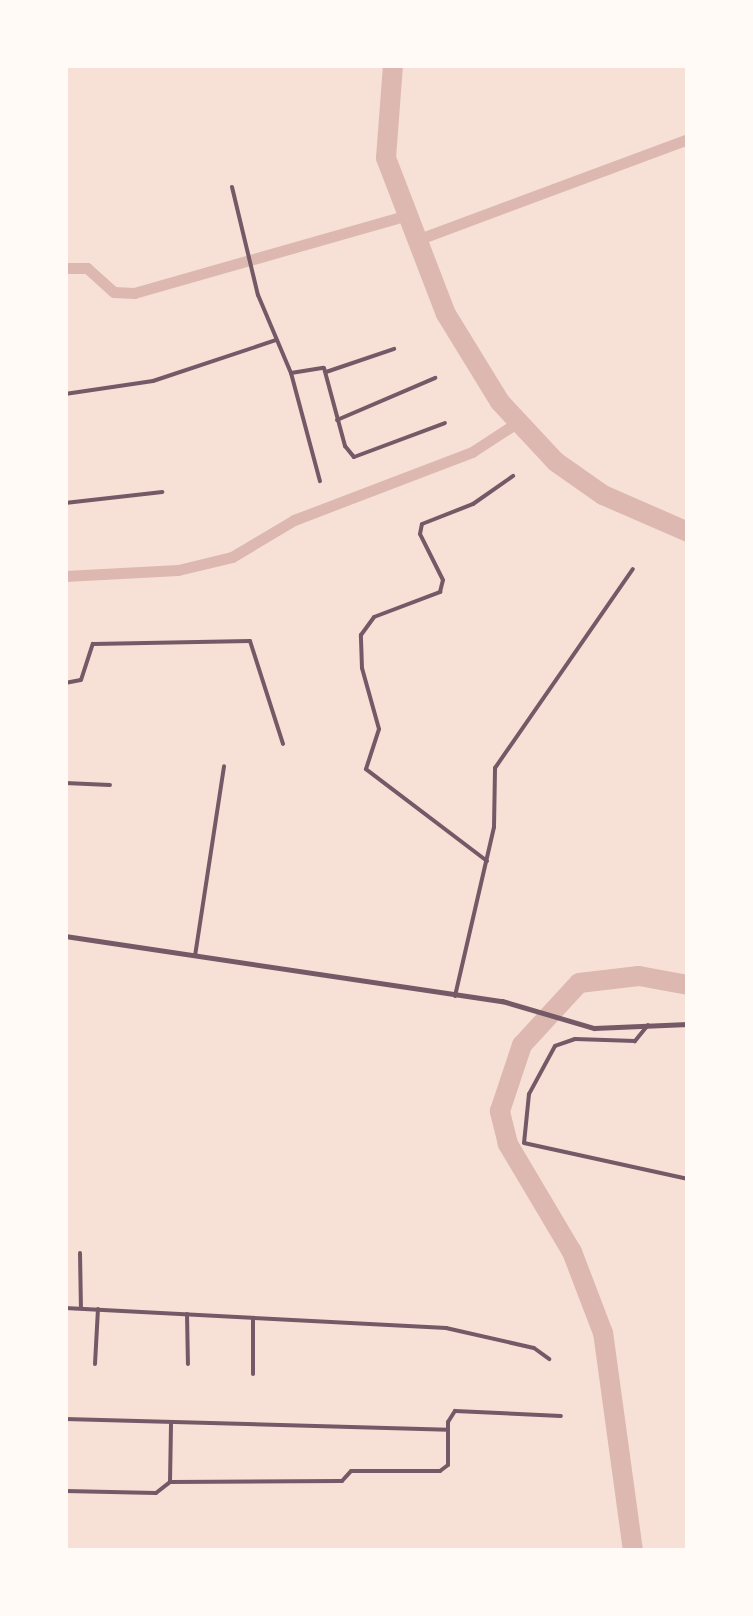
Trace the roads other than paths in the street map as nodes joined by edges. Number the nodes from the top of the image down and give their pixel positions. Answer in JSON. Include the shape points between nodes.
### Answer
{"nodes":[{"id":1,"x":232,"y":188,"type":"dead end"},
{"id":2,"x":276,"y":340,"type":"junction"},
{"id":3,"x":394,"y":350,"type":"dead end"},
{"id":4,"x":326,"y":372,"type":"junction"},
{"id":5,"x":291,"y":374,"type":"junction"},
{"id":6,"x":435,"y":378,"type":"dead end"},
{"id":7,"x":65,"y":394,"type":"edge"},
{"id":8,"x":338,"y":420,"type":"junction"},
{"id":9,"x":445,"y":423,"type":"dead end"},
{"id":10,"x":513,"y":476,"type":"dead end"},
{"id":11,"x":320,"y":481,"type":"dead end"},
{"id":12,"x":162,"y":492,"type":"dead end"},
{"id":13,"x":65,"y":503,"type":"edge"},
{"id":14,"x":633,"y":569,"type":"dead end"},
{"id":15,"x":65,"y":683,"type":"edge"},
{"id":16,"x":282,"y":744,"type":"dead end"},
{"id":17,"x":224,"y":766,"type":"dead end"},
{"id":18,"x":65,"y":783,"type":"edge"},
{"id":19,"x":110,"y":785,"type":"dead end"},
{"id":20,"x":487,"y":861,"type":"junction"},
{"id":21,"x":65,"y":936,"type":"edge"},
{"id":22,"x":196,"y":956,"type":"junction"},
{"id":23,"x":455,"y":996,"type":"junction"},
{"id":24,"x":688,"y":1024,"type":"edge"},
{"id":25,"x":648,"y":1026,"type":"junction"},
{"id":26,"x":688,"y":1179,"type":"edge"},
{"id":27,"x":80,"y":1253,"type":"dead end"},
{"id":28,"x":65,"y":1308,"type":"edge"},
{"id":29,"x":81,"y":1309,"type":"junction"},
{"id":30,"x":98,"y":1310,"type":"junction"},
{"id":31,"x":187,"y":1314,"type":"junction"},
{"id":32,"x":253,"y":1317,"type":"junction"},
{"id":33,"x":549,"y":1360,"type":"dead end"},
{"id":34,"x":96,"y":1364,"type":"dead end"},
{"id":35,"x":188,"y":1364,"type":"dead end"},
{"id":36,"x":253,"y":1374,"type":"dead end"},
{"id":37,"x":561,"y":1416,"type":"dead end"},
{"id":38,"x":65,"y":1420,"type":"edge"},
{"id":39,"x":171,"y":1422,"type":"junction"},
{"id":40,"x":448,"y":1430,"type":"junction"},
{"id":41,"x":170,"y":1482,"type":"junction"},
{"id":42,"x":65,"y":1491,"type":"edge"}],
"edges":[{"from":1,"to":2,"type":"street"},
{"from":2,"to":5,"type":"street"},
{"from":2,"to":7,"type":"street","via":[[152,381]]},
{"from":3,"to":4,"type":"street"},
{"from":4,"to":5,"type":"street"},
{"from":4,"to":8,"type":"street"},
{"from":5,"to":11,"type":"street"},
{"from":6,"to":8,"type":"street"},
{"from":8,"to":9,"type":"street","via":[[354,457]]},
{"from":10,"to":20,"type":"street","via":[[473,504],[422,524],[420,534],[443,580],[440,592],[368,621],[361,636],[362,668],[379,729],[366,770]]},
{"from":12,"to":13,"type":"street"},
{"from":14,"to":20,"type":"street","via":[[500,758]]},
{"from":15,"to":16,"type":"street","via":[[81,680],[93,644],[250,641]]},
{"from":17,"to":22,"type":"street"},
{"from":18,"to":19,"type":"street"},
{"from":20,"to":23,"type":"street"},
{"from":21,"to":22,"type":"street"},
{"from":22,"to":23,"type":"street"},
{"from":23,"to":25,"type":"street","via":[[512,1002],[594,1028]]},
{"from":24,"to":25,"type":"street"},
{"from":25,"to":26,"type":"street","via":[[635,1041],[575,1039],[555,1046],[529,1094],[524,1143]]},
{"from":27,"to":29,"type":"street"},
{"from":28,"to":29,"type":"street"},
{"from":29,"to":30,"type":"street"},
{"from":30,"to":31,"type":"street"},
{"from":30,"to":34,"type":"street"},
{"from":31,"to":32,"type":"street"},
{"from":31,"to":35,"type":"street"},
{"from":32,"to":33,"type":"street","via":[[446,1328],[534,1348]]},
{"from":32,"to":36,"type":"street"},
{"from":37,"to":40,"type":"street","via":[[460,1410]]},
{"from":38,"to":39,"type":"street"},
{"from":39,"to":40,"type":"street"},
{"from":39,"to":41,"type":"street"},
{"from":40,"to":41,"type":"street","via":[[448,1465],[440,1471],[351,1471],[342,1481]]},
{"from":41,"to":42,"type":"street","via":[[156,1494]]}]}
